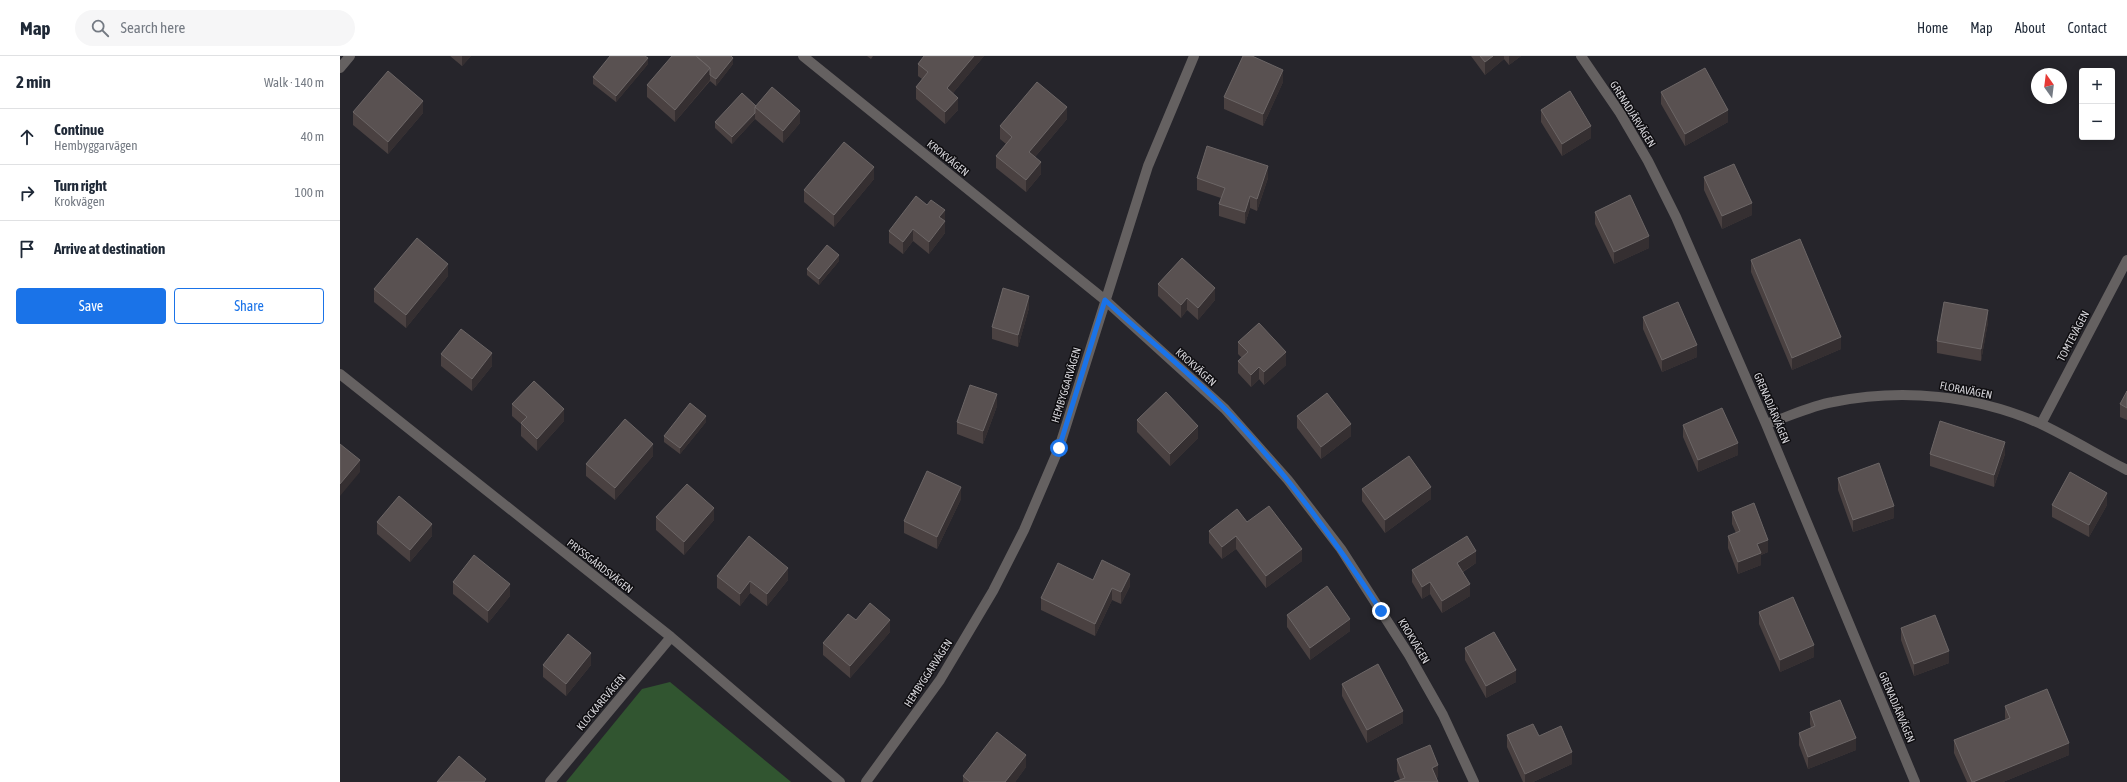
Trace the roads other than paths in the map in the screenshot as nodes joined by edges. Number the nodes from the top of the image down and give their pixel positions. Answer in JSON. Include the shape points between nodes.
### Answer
{"nodes":[{"id":1,"x":350,"y":56,"type":"edge"},
{"id":2,"x":803,"y":56,"type":"edge"},
{"id":3,"x":1194,"y":56,"type":"edge"},
{"id":4,"x":1581,"y":56,"type":"edge"},
{"id":5,"x":340,"y":68,"type":"edge"},
{"id":6,"x":2127,"y":260,"type":"edge"},
{"id":7,"x":1105,"y":300,"type":"junction"},
{"id":8,"x":340,"y":374,"type":"edge"},
{"id":9,"x":1766,"y":424,"type":"junction"},
{"id":10,"x":2041,"y":424,"type":"junction"},
{"id":11,"x":2127,"y":470,"type":"edge"},
{"id":12,"x":671,"y":637,"type":"junction"},
{"id":13,"x":550,"y":782,"type":"edge"},
{"id":14,"x":840,"y":782,"type":"edge"},
{"id":15,"x":866,"y":782,"type":"edge"},
{"id":16,"x":1474,"y":782,"type":"edge"},
{"id":17,"x":1915,"y":782,"type":"edge"}],
"edges":[{"from":1,"to":5,"type":"street"},
{"from":2,"to":7,"type":"street","name":"KROKVÄGEN"},
{"from":3,"to":7,"type":"street","name":"HEMBYGGARVÄGEN","via":[[1148,166]]},
{"from":4,"to":9,"type":"street","name":"GRENADJÄRVÄGEN","via":[[1632,134],[1676,217]]},
{"from":6,"to":10,"type":"street","name":"TOMTEVÄGEN"},
{"from":7,"to":15,"type":"street","name":"HEMBYGGARVÄGEN","via":[[1059,448],[1024,530],[993,591],[940,680]]},
{"from":7,"to":16,"type":"street","name":"KROKVÄGEN","via":[[1225,409],[1288,480],[1341,549],[1409,655],[1443,715]]},
{"from":8,"to":12,"type":"street","name":"PRYSSGÅRDSVÄGEN"},
{"from":9,"to":10,"type":"street","name":"FLORAVÄGEN","via":[[1831,402],[1886,395],[1956,398]]},
{"from":9,"to":17,"type":"street","name":"GRENADJÄRVÄGEN"},
{"from":10,"to":11,"type":"street","name":"FLORAVÄGEN"},
{"from":12,"to":13,"type":"street","name":"KLOCKAREVÄGEN"},
{"from":12,"to":14,"type":"street","name":"PRYSSGÅRDSVÄGEN"}]}
